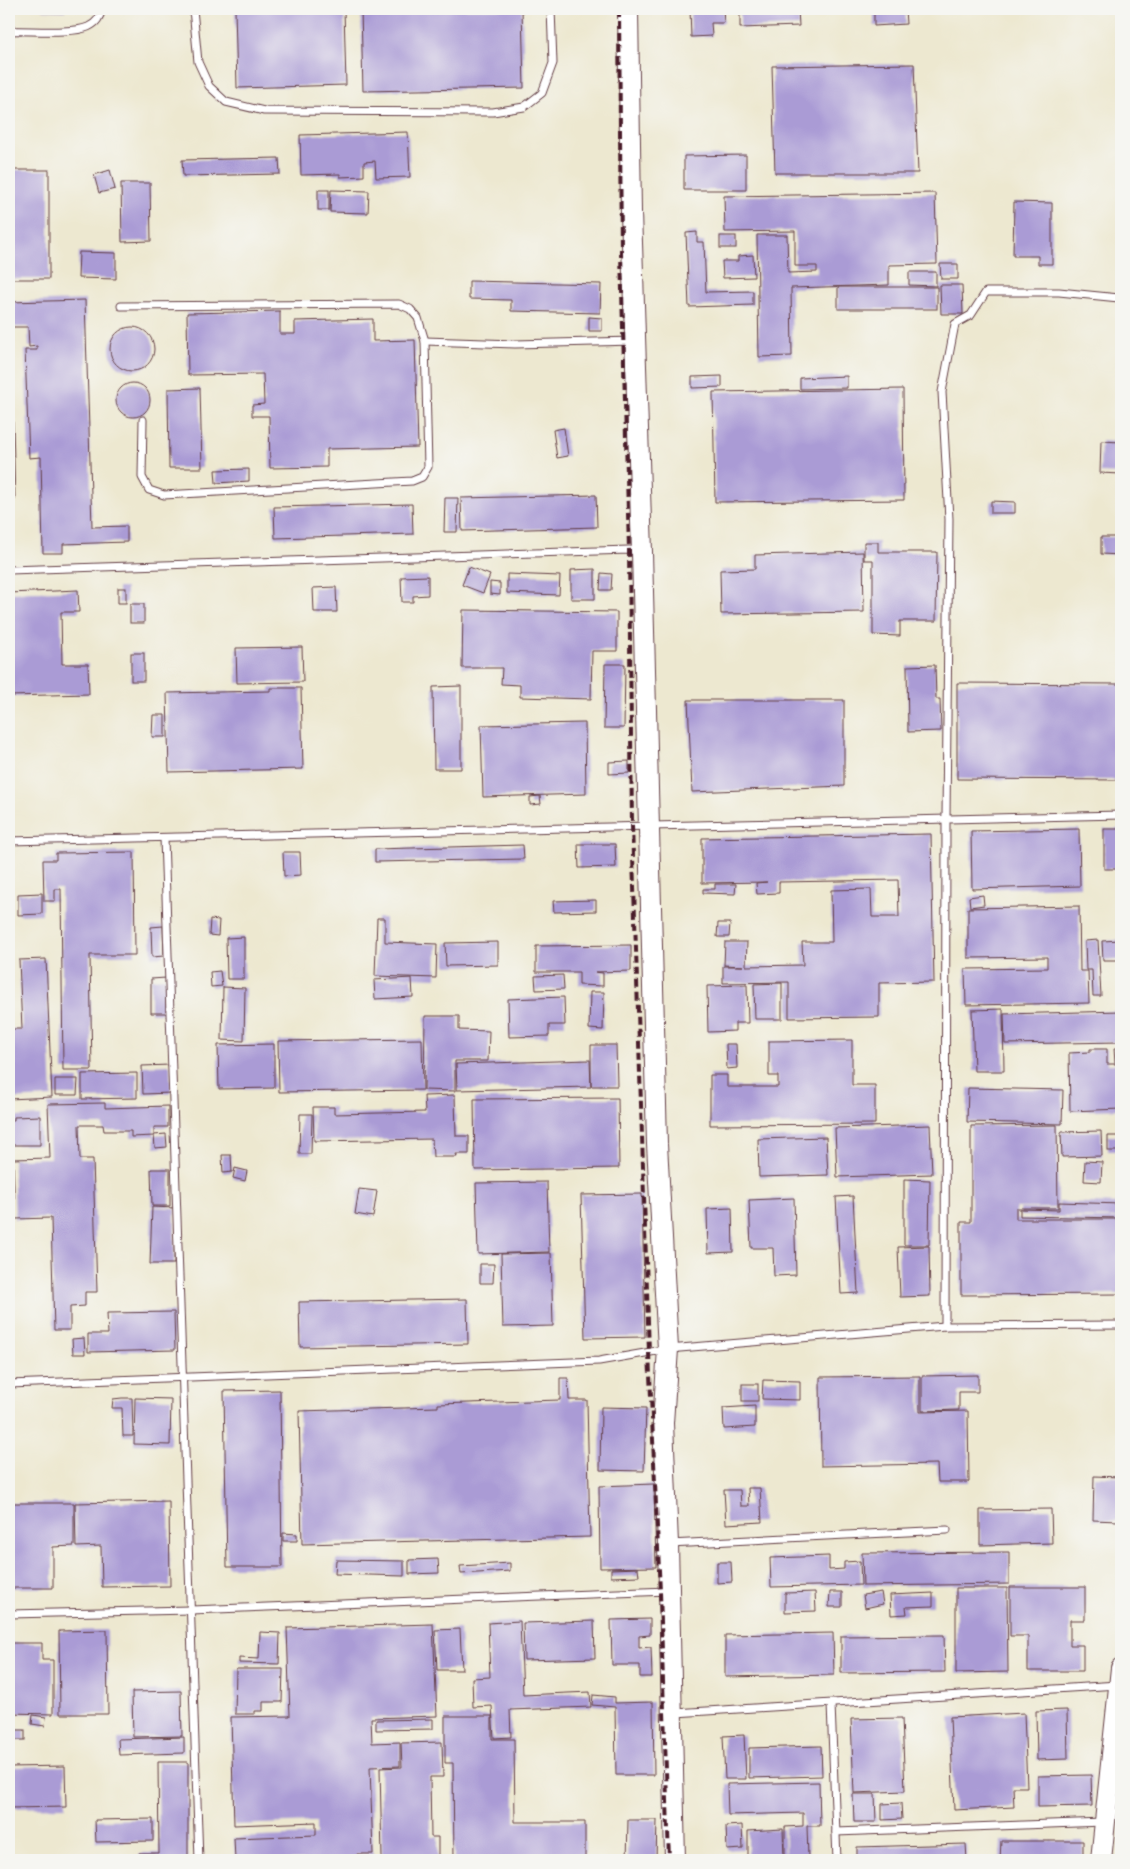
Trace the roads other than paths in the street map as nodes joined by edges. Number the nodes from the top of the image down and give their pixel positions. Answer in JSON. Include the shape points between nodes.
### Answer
{"nodes":[{"id":1,"x":102,"y":9,"type":"edge"},
{"id":2,"x":193,"y":9,"type":"edge"},
{"id":3,"x":551,"y":9,"type":"edge"},
{"id":4,"x":628,"y":9,"type":"edge"},
{"id":5,"x":9,"y":31,"type":"edge"},
{"id":6,"x":1121,"y":296,"type":"edge"},
{"id":7,"x":121,"y":306,"type":"dead end"},
{"id":8,"x":425,"y":341,"type":"junction"},
{"id":9,"x":635,"y":341,"type":"junction"},
{"id":10,"x":143,"y":420,"type":"dead end"},
{"id":11,"x":642,"y":552,"type":"junction"},
{"id":12,"x":9,"y":570,"type":"edge"},
{"id":13,"x":1121,"y":815,"type":"edge"},
{"id":14,"x":946,"y":819,"type":"junction"},
{"id":15,"x":649,"y":826,"type":"junction"},
{"id":16,"x":164,"y":838,"type":"junction"},
{"id":17,"x":9,"y":841,"type":"edge"},
{"id":18,"x":945,"y":1326,"type":"junction"},
{"id":19,"x":1121,"y":1326,"type":"edge"},
{"id":20,"x":668,"y":1349,"type":"junction"},
{"id":21,"x":183,"y":1377,"type":"junction"},
{"id":22,"x":9,"y":1384,"type":"edge"},
{"id":23,"x":946,"y":1530,"type":"dead end"},
{"id":24,"x":668,"y":1544,"type":"junction"},
{"id":25,"x":668,"y":1591,"type":"junction"},
{"id":26,"x":191,"y":1610,"type":"junction"},
{"id":27,"x":9,"y":1614,"type":"edge"},
{"id":28,"x":1120,"y":1676,"type":"edge"},
{"id":29,"x":831,"y":1704,"type":"junction"},
{"id":30,"x":672,"y":1713,"type":"junction"},
{"id":31,"x":1106,"y":1822,"type":"junction"},
{"id":32,"x":836,"y":1832,"type":"junction"},
{"id":33,"x":199,"y":1860,"type":"edge"},
{"id":34,"x":675,"y":1860,"type":"edge"},
{"id":35,"x":837,"y":1860,"type":"edge"},
{"id":36,"x":1101,"y":1860,"type":"edge"}],
"edges":[{"from":1,"to":5,"type":"lane","via":[[100,18],[88,27]]},
{"from":2,"to":3,"type":"lane","via":[[198,62],[209,86],[226,102],[264,112],[493,112],[524,107],[542,93],[552,63]]},
{"from":4,"to":9,"type":"street"},
{"from":6,"to":14,"type":"lane","via":[[986,292],[972,315],[955,324],[942,392],[949,519]]},
{"from":7,"to":8,"type":"lane","via":[[399,304],[418,318]]},
{"from":8,"to":9,"type":"lane","via":[[515,344]]},
{"from":8,"to":10,"type":"lane","via":[[428,467],[422,477],[412,481],[164,495],[149,490],[142,477]]},
{"from":9,"to":11,"type":"street"},
{"from":11,"to":12,"type":"lane"},
{"from":11,"to":15,"type":"street"},
{"from":13,"to":14,"type":"lane"},
{"from":14,"to":15,"type":"lane"},
{"from":14,"to":18,"type":"lane"},
{"from":15,"to":16,"type":"lane"},
{"from":15,"to":20,"type":"street","via":[[656,1144]]},
{"from":16,"to":17,"type":"lane"},
{"from":16,"to":21,"type":"lane"},
{"from":18,"to":19,"type":"lane"},
{"from":18,"to":20,"type":"lane"},
{"from":20,"to":21,"type":"lane","via":[[599,1361]]},
{"from":20,"to":24,"type":"street","via":[[663,1423]]},
{"from":21,"to":22,"type":"lane"},
{"from":21,"to":26,"type":"lane"},
{"from":23,"to":24,"type":"lane"},
{"from":24,"to":25,"type":"street"},
{"from":25,"to":26,"type":"lane"},
{"from":25,"to":30,"type":"street"},
{"from":26,"to":27,"type":"lane"},
{"from":26,"to":33,"type":"lane"},
{"from":28,"to":29,"type":"lane"},
{"from":28,"to":31,"type":"street"},
{"from":29,"to":30,"type":"lane"},
{"from":29,"to":32,"type":"lane"},
{"from":30,"to":34,"type":"street"},
{"from":31,"to":32,"type":"lane"},
{"from":31,"to":36,"type":"street"},
{"from":32,"to":35,"type":"lane"}]}
